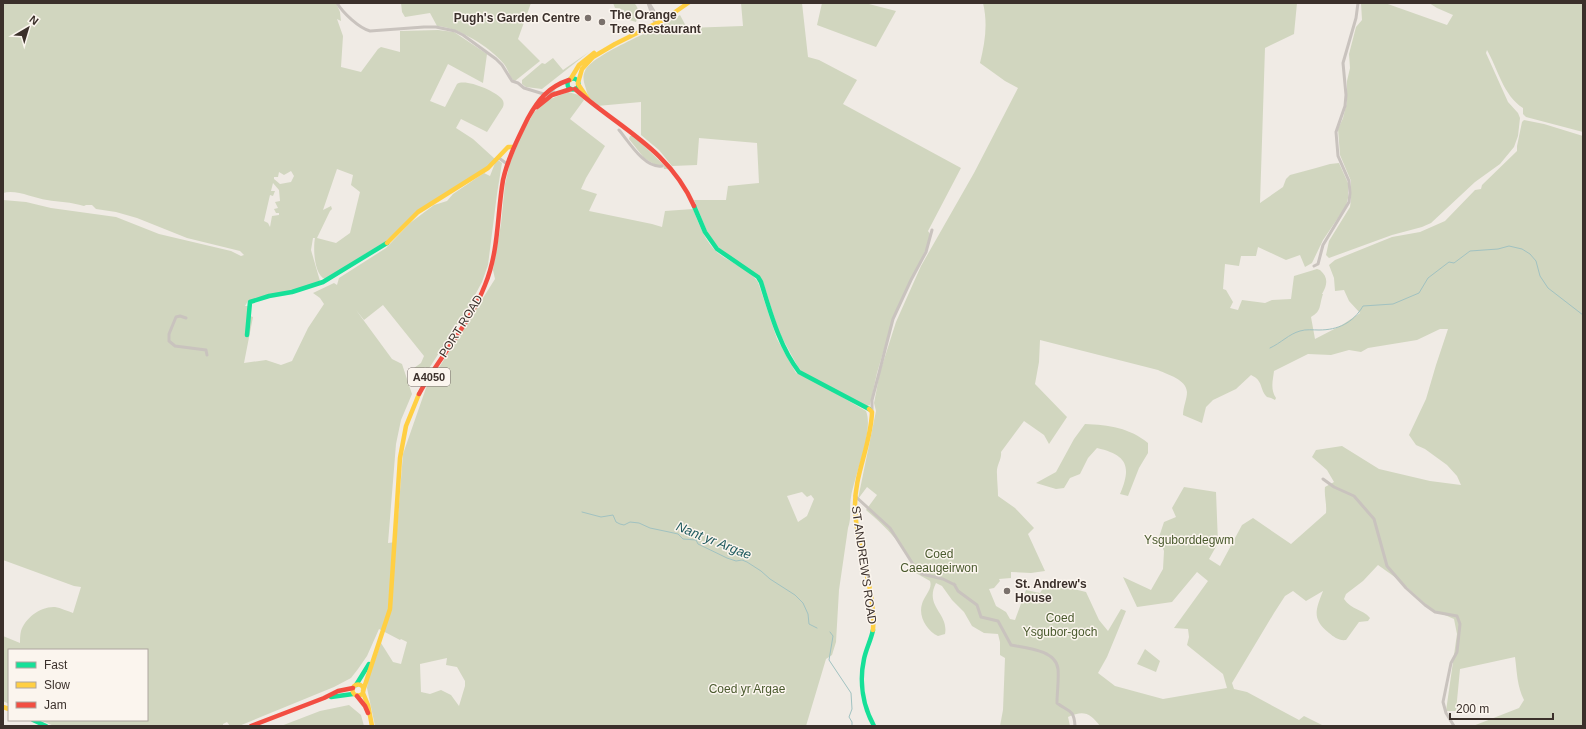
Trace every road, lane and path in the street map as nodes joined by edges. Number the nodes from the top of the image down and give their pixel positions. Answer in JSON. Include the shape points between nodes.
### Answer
{"nodes":[{"id":1,"x":337,"y":3,"type":"edge"},
{"id":2,"x":649,"y":3,"type":"edge"},
{"id":3,"x":688,"y":3,"type":"edge"},
{"id":4,"x":1358,"y":3,"type":"edge"},
{"id":5,"x":658,"y":22,"type":"junction"},
{"id":6,"x":615,"y":44,"type":"junction"},
{"id":7,"x":569,"y":80,"type":"junction"},
{"id":8,"x":578,"y":83,"type":"junction"},
{"id":9,"x":573,"y":89,"type":"junction"},
{"id":10,"x":557,"y":92,"type":"junction"},
{"id":11,"x":544,"y":93,"type":"junction"},
{"id":12,"x":589,"y":101,"type":"junction"},
{"id":13,"x":530,"y":114,"type":"junction"},
{"id":14,"x":619,"y":130,"type":"dead end"},
{"id":15,"x":631,"y":131,"type":"junction"},
{"id":16,"x":626,"y":138,"type":"junction"},
{"id":17,"x":513,"y":147,"type":"junction"},
{"id":18,"x":499,"y":158,"type":"junction"},
{"id":19,"x":507,"y":164,"type":"junction"},
{"id":20,"x":662,"y":166,"type":"dead end"},
{"id":21,"x":932,"y":230,"type":"dead end"},
{"id":22,"x":1314,"y":266,"type":"dead end"},
{"id":23,"x":186,"y":318,"type":"dead end"},
{"id":24,"x":247,"y":335,"type":"dead end"},
{"id":25,"x":207,"y":355,"type":"dead end"},
{"id":26,"x":870,"y":410,"type":"junction"},
{"id":27,"x":1323,"y":479,"type":"dead end"},
{"id":28,"x":855,"y":496,"type":"junction"},
{"id":29,"x":375,"y":654,"type":"junction"},
{"id":30,"x":354,"y":686,"type":"junction"},
{"id":31,"x":363,"y":692,"type":"junction"},
{"id":32,"x":355,"y":695,"type":"junction"},
{"id":33,"x":324,"y":698,"type":"junction"},
{"id":34,"x":371,"y":719,"type":"junction"},
{"id":35,"x":35,"y":721,"type":"edge"},
{"id":36,"x":46,"y":726,"type":"edge"},
{"id":37,"x":252,"y":726,"type":"edge"},
{"id":38,"x":372,"y":726,"type":"edge"},
{"id":39,"x":874,"y":726,"type":"edge"},
{"id":40,"x":1075,"y":726,"type":"edge"},
{"id":41,"x":1454,"y":726,"type":"edge"}],
"edges":[{"from":1,"to":11,"type":"street","via":[[342,11],[370,31],[424,27],[454,31],[496,59],[512,81],[524,88]]},
{"from":2,"to":5,"type":"street"},
{"from":3,"to":5,"type":"main road"},
{"from":4,"to":22,"type":"street","via":[[1344,63],[1345,106],[1336,132],[1338,156],[1349,181],[1349,202],[1323,245],[1318,264]]},
{"from":5,"to":6,"type":"main road"},
{"from":6,"to":7,"type":"main road","via":[[608,45],[584,59]]},
{"from":6,"to":8,"type":"main road","via":[[585,65]]},
{"from":7,"to":8,"type":"main road","via":[[574,79]]},
{"from":7,"to":9,"type":"main road","via":[[568,86]]},
{"from":7,"to":11,"type":"main road","name":"PORT ROAD","number":"A4050","via":[[553,86]]},
{"from":8,"to":9,"type":"main road"},
{"from":8,"to":12,"type":"main road"},
{"from":9,"to":10,"type":"main road","name":"PORT ROAD","number":"A4050"},
{"from":9,"to":12,"type":"main road"},
{"from":10,"to":11,"type":"street"},
{"from":10,"to":13,"type":"main road","name":"PORT ROAD","number":"A4050"},
{"from":11,"to":13,"type":"main road","name":"PORT ROAD","number":"A4050"},
{"from":12,"to":15,"type":"main road"},
{"from":13,"to":17,"type":"main road","name":"PORT ROAD","number":"A4050"},
{"from":14,"to":16,"type":"street"},
{"from":15,"to":16,"type":"street"},
{"from":15,"to":26,"type":"main road","via":[[653,149],[676,174],[713,244],[727,257],[758,277],[776,330],[802,375]]},
{"from":16,"to":20,"type":"street","via":[[645,160],[657,167]]},
{"from":17,"to":18,"type":"main road","via":[[508,147]]},
{"from":17,"to":19,"type":"main road","name":"PORT ROAD","number":"A4050"},
{"from":18,"to":19,"type":"street"},
{"from":18,"to":24,"type":"main road","via":[[474,178],[418,212],[391,240],[323,282],[250,302]]},
{"from":19,"to":29,"type":"main road","name":"PORT ROAD","number":"A4050","via":[[495,253],[486,282],[473,310],[419,394],[406,426],[400,458],[390,609]]},
{"from":21,"to":26,"type":"street","via":[[926,252],[894,319]]},
{"from":23,"to":25,"type":"street","via":[[176,317],[169,341],[175,346],[206,350]]},
{"from":26,"to":28,"type":"main road","name":"ST ANDREW'S ROAD","via":[[871,425]]},
{"from":27,"to":41,"type":"street","via":[[1354,496],[1374,519],[1387,566],[1406,588],[1435,612],[1457,616],[1460,624],[1457,652],[1451,663],[1442,702]]},
{"from":28,"to":39,"type":"main road","name":"ST ANDREW'S ROAD","via":[[854,512],[871,599],[873,627],[863,663],[862,688]]},
{"from":28,"to":40,"type":"street","name":"ST ANDREW'S ROAD","via":[[890,528],[916,569],[922,574],[955,585],[958,591],[977,605],[981,617],[998,621],[1012,645],[1052,657],[1058,668],[1057,703],[1071,710]]},
{"from":29,"to":30,"type":"main road","name":"PORT ROAD","number":"A4050"},
{"from":29,"to":31,"type":"main road","name":"PORT ROAD","number":"A4050"},
{"from":30,"to":31,"type":"main road","via":[[361,686]]},
{"from":30,"to":32,"type":"main road"},
{"from":30,"to":33,"type":"main road"},
{"from":31,"to":32,"type":"main road"},
{"from":31,"to":34,"type":"main road","via":[[369,705]]},
{"from":32,"to":33,"type":"main road"},
{"from":32,"to":34,"type":"main road","via":[[365,706]]},
{"from":33,"to":37,"type":"main road"},
{"from":34,"to":38,"type":"main road"},
{"from":35,"to":36,"type":"main road"}]}
